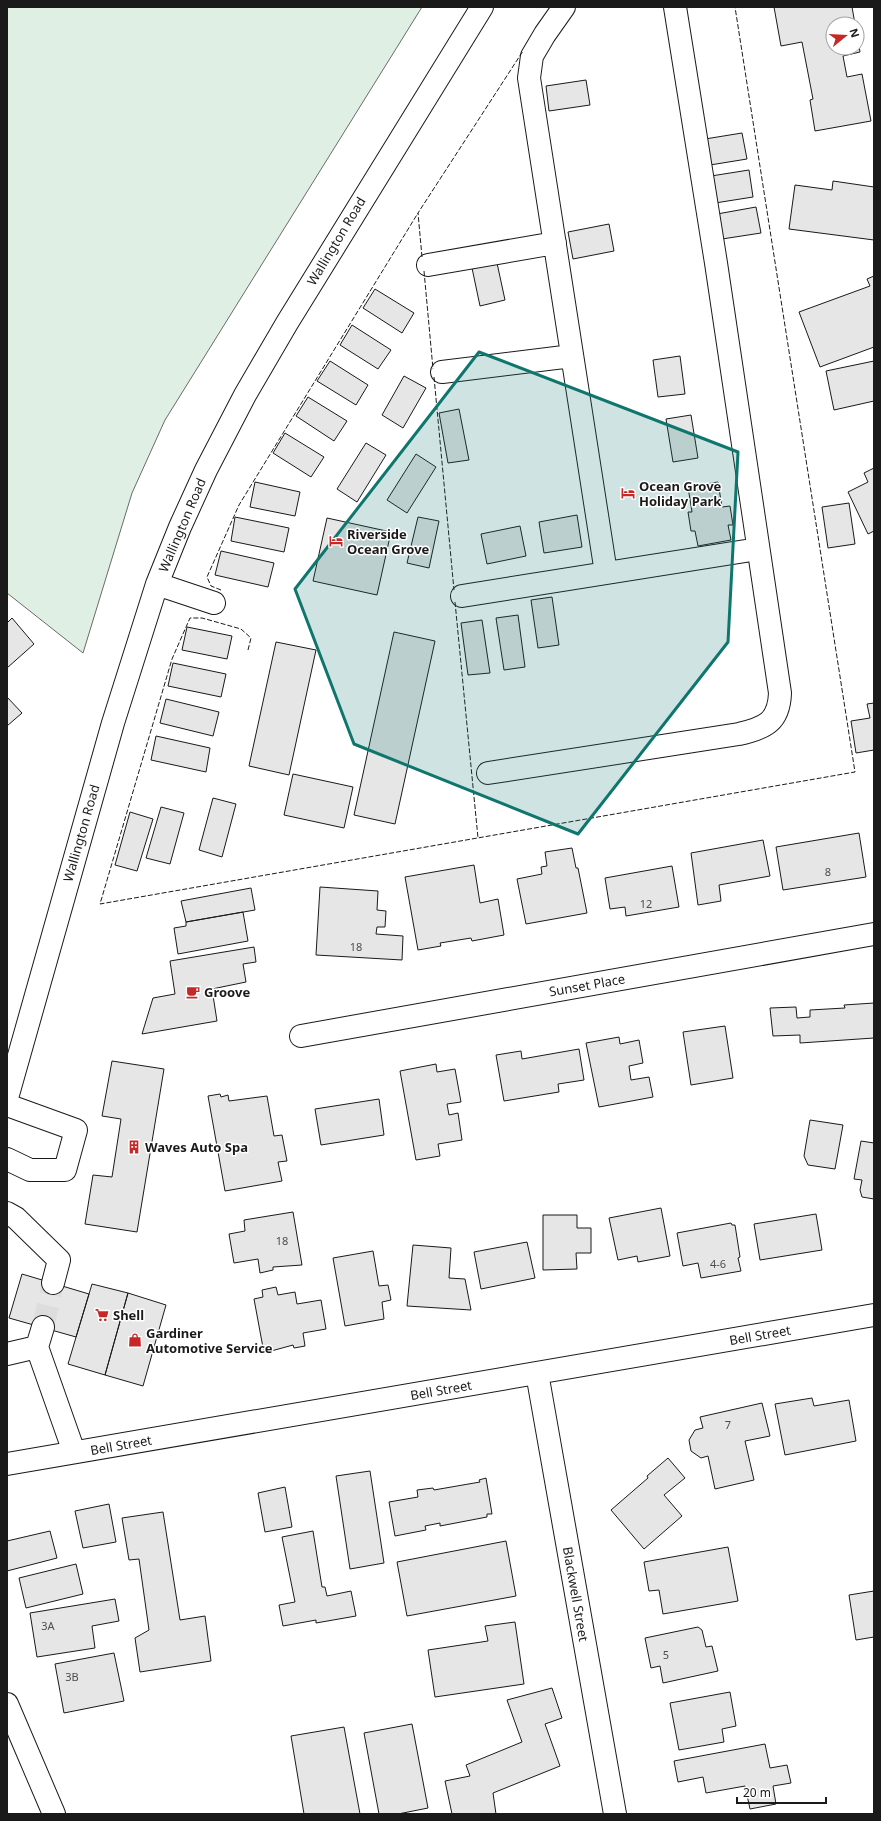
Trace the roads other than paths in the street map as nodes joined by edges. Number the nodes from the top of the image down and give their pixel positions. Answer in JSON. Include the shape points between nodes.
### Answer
{"nodes":[{"id":1,"x":482,"y":7,"type":"edge"},
{"id":2,"x":564,"y":7,"type":"edge"},
{"id":3,"x":676,"y":7,"type":"edge"},
{"id":4,"x":555,"y":243,"type":"junction"},
{"id":5,"x":428,"y":265,"type":"dead end"},
{"id":6,"x":572,"y":356,"type":"junction"},
{"id":7,"x":442,"y":372,"type":"dead end"},
{"id":8,"x":758,"y":549,"type":"junction"},
{"id":9,"x":606,"y":573,"type":"junction"},
{"id":10,"x":157,"y":584,"type":"junction"},
{"id":11,"x":462,"y":596,"type":"dead end"},
{"id":12,"x":214,"y":603,"type":"dead end"},
{"id":13,"x":488,"y":773,"type":"dead end"},
{"id":14,"x":874,"y":934,"type":"edge"},
{"id":15,"x":301,"y":1036,"type":"dead end"},
{"id":16,"x":7,"y":1098,"type":"edge"},
{"id":17,"x":7,"y":1105,"type":"edge"},
{"id":18,"x":7,"y":1159,"type":"edge"},
{"id":19,"x":7,"y":1213,"type":"edge"},
{"id":20,"x":53,"y":1283,"type":"tunnel mouth"},
{"id":21,"x":874,"y":1315,"type":"edge"},
{"id":22,"x":7,"y":1354,"type":"edge"},
{"id":23,"x":537,"y":1373,"type":"junction"},
{"id":24,"x":74,"y":1452,"type":"junction"},
{"id":25,"x":7,"y":1464,"type":"edge"},
{"id":26,"x":7,"y":1704,"type":"edge"},
{"id":27,"x":54,"y":1814,"type":"edge"},
{"id":28,"x":615,"y":1814,"type":"edge"}],
"edges":[{"from":1,"to":10,"type":"street","name":"Wallington Road","via":[[353,213],[245,395],[200,484]]},
{"from":2,"to":4,"type":"street","via":[[532,56],[529,78]]},
{"from":3,"to":8,"type":"street"},
{"from":4,"to":5,"type":"street"},
{"from":4,"to":6,"type":"street"},
{"from":6,"to":7,"type":"street"},
{"from":6,"to":9,"type":"street"},
{"from":8,"to":9,"type":"street"},
{"from":8,"to":13,"type":"street","via":[[780,693],[780,706],[766,725],[739,734]]},
{"from":9,"to":11,"type":"street"},
{"from":10,"to":12,"type":"street"},
{"from":10,"to":16,"type":"street","name":"Wallington Road","via":[[112,722]]},
{"from":14,"to":15,"type":"street","name":"Sunset Place"},
{"from":17,"to":18,"type":"street","via":[[76,1130],[65,1170],[30,1170]]},
{"from":19,"to":20,"type":"street","via":[[16,1218],[59,1260]]},
{"from":21,"to":23,"type":"street","name":"Bell Street"},
{"from":22,"to":24,"type":"street","via":[[40,1337]]},
{"from":23,"to":24,"type":"street","name":"Bell Street"},
{"from":23,"to":28,"type":"street","name":"Blackwell Street"},
{"from":24,"to":25,"type":"street","name":"Bell Street"},
{"from":26,"to":27,"type":"street"}]}
